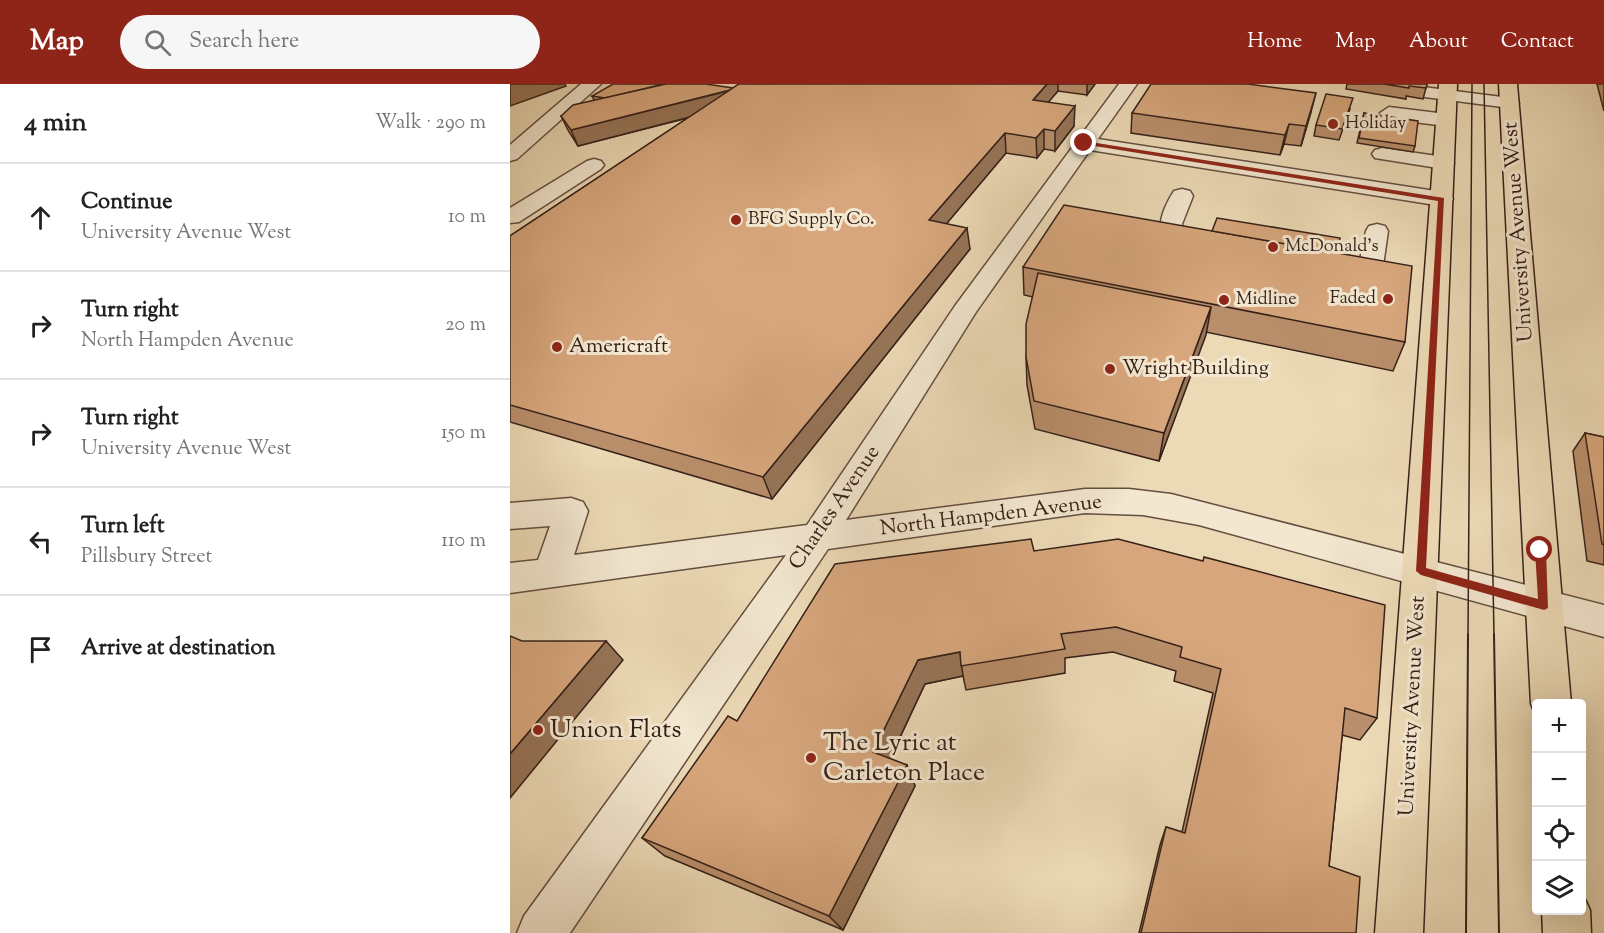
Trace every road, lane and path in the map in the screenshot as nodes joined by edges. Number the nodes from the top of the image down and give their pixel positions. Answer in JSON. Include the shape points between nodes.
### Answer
{"nodes":[{"id":1,"x":592,"y":84,"type":"edge"},
{"id":2,"x":1128,"y":84,"type":"edge"},
{"id":3,"x":1448,"y":89,"type":"edge"},
{"id":4,"x":1423,"y":92,"type":"edge"},
{"id":5,"x":1509,"y":94,"type":"edge"},
{"id":6,"x":1388,"y":118,"type":"junction"},
{"id":7,"x":1368,"y":120,"type":"edge"},
{"id":8,"x":1446,"y":120,"type":"junction"},
{"id":9,"x":1407,"y":125,"type":"edge"},
{"id":10,"x":1084,"y":143,"type":"junction"},
{"id":11,"x":510,"y":155,"type":"edge"},
{"id":12,"x":1444,"y":163,"type":"junction"},
{"id":13,"x":594,"y":165,"type":"dead end"},
{"id":14,"x":1376,"y":188,"type":"junction"},
{"id":15,"x":1180,"y":200,"type":"dead end"},
{"id":16,"x":1442,"y":200,"type":"junction"},
{"id":17,"x":510,"y":217,"type":"edge"},
{"id":18,"x":1377,"y":231,"type":"dead end"},
{"id":19,"x":1217,"y":253,"type":"edge"},
{"id":20,"x":1315,"y":271,"type":"edge"},
{"id":21,"x":510,"y":516,"type":"edge"},
{"id":22,"x":816,"y":539,"type":"junction"},
{"id":23,"x":1421,"y":571,"type":"junction"},
{"id":24,"x":551,"y":573,"type":"junction"},
{"id":25,"x":510,"y":578,"type":"edge"},
{"id":26,"x":1544,"y":605,"type":"junction"},
{"id":27,"x":1604,"y":621,"type":"edge"},
{"id":28,"x":1551,"y":699,"type":"edge"},
{"id":29,"x":1566,"y":915,"type":"edge"},
{"id":30,"x":541,"y":933,"type":"edge"},
{"id":31,"x":1399,"y":933,"type":"edge"},
{"id":32,"x":1567,"y":933,"type":"edge"}],
"edges":[{"from":1,"to":11,"type":"street"},
{"from":2,"to":10,"type":"street","name":"Charles Avenue"},
{"from":3,"to":4,"type":"street"},
{"from":3,"to":5,"type":"street"},
{"from":3,"to":8,"type":"main road","name":"University Avenue West"},
{"from":5,"to":26,"type":"main road","name":"University Avenue West"},
{"from":6,"to":7,"type":"street"},
{"from":6,"to":8,"type":"street"},
{"from":6,"to":9,"type":"street"},
{"from":8,"to":12,"type":"main road","name":"University Avenue West"},
{"from":10,"to":14,"type":"street"},
{"from":10,"to":22,"type":"street","name":"Charles Avenue","via":[[964,311]]},
{"from":12,"to":14,"type":"street","via":[[1383,149]]},
{"from":12,"to":16,"type":"main road","name":"University Avenue West"},
{"from":13,"to":17,"type":"street"},
{"from":14,"to":16,"type":"street"},
{"from":15,"to":19,"type":"street","via":[[1169,224],[1171,237],[1190,248]]},
{"from":16,"to":23,"type":"main road","name":"University Avenue West"},
{"from":18,"to":20,"type":"street","via":[[1370,273],[1349,277]]},
{"from":21,"to":24,"type":"street","via":[[571,511]]},
{"from":22,"to":23,"type":"street","name":"North Hampden Avenue","via":[[1085,501],[1120,500],[1190,510]]},
{"from":22,"to":24,"type":"street","name":"North Hampden Avenue"},
{"from":22,"to":30,"type":"street","name":"Charles Avenue"},
{"from":23,"to":26,"type":"street","name":"North Hampden Avenue"},
{"from":23,"to":31,"type":"main road","name":"University Avenue West"},
{"from":24,"to":25,"type":"street","name":"North Hampden Avenue"},
{"from":26,"to":27,"type":"street","name":"North Hampden Avenue"},
{"from":26,"to":28,"type":"main road","name":"University Avenue West"},
{"from":29,"to":32,"type":"main road"}]}
